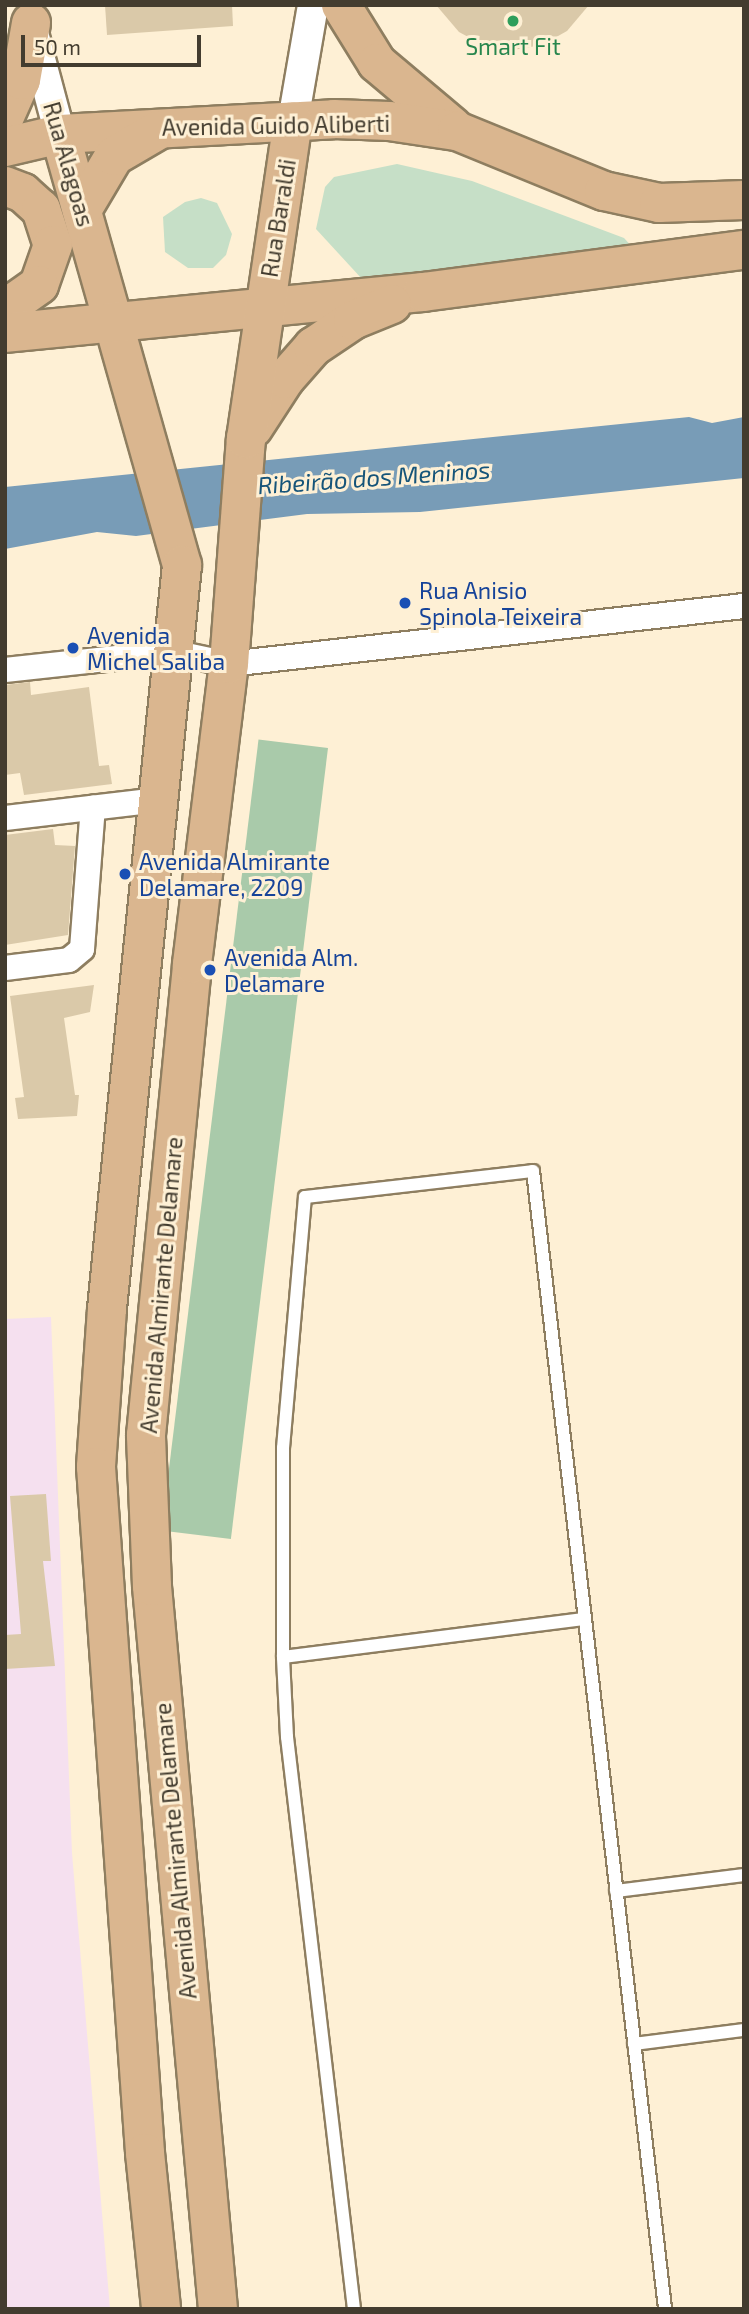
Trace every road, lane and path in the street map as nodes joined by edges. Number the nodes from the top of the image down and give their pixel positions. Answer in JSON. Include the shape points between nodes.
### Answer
{"nodes":[{"id":1,"x":313,"y":5,"type":"edge"},
{"id":2,"x":341,"y":5,"type":"edge"},
{"id":3,"x":28,"y":14,"type":"edge"},
{"id":4,"x":5,"y":116,"type":"edge"},
{"id":5,"x":293,"y":121,"type":"junction"},
{"id":6,"x":169,"y":127,"type":"junction"},
{"id":7,"x":457,"y":131,"type":"junction"},
{"id":8,"x":60,"y":134,"type":"junction"},
{"id":9,"x":5,"y":147,"type":"edge"},
{"id":10,"x":5,"y":186,"type":"edge"},
{"id":11,"x":744,"y":200,"type":"edge"},
{"id":12,"x":82,"y":210,"type":"junction"},
{"id":13,"x":744,"y":250,"type":"edge"},
{"id":14,"x":423,"y":292,"type":"junction"},
{"id":15,"x":265,"y":306,"type":"junction"},
{"id":16,"x":5,"y":309,"type":"edge"},
{"id":17,"x":115,"y":323,"type":"junction"},
{"id":18,"x":5,"y":333,"type":"edge"},
{"id":19,"x":246,"y":442,"type":"junction"},
{"id":20,"x":744,"y":606,"type":"edge"},
{"id":21,"x":172,"y":652,"type":"junction"},
{"id":22,"x":229,"y":664,"type":"junction"},
{"id":23,"x":5,"y":670,"type":"edge"},
{"id":24,"x":159,"y":800,"type":"junction"},
{"id":25,"x":93,"y":807,"type":"junction"},
{"id":26,"x":5,"y":818,"type":"edge"},
{"id":27,"x":5,"y":968,"type":"edge"},
{"id":28,"x":107,"y":1309,"type":"junction"},
{"id":29,"x":150,"y":1540,"type":"junction"},
{"id":30,"x":584,"y":1619,"type":"junction"},
{"id":31,"x":283,"y":1657,"type":"junction"},
{"id":32,"x":744,"y":1875,"type":"edge"},
{"id":33,"x":617,"y":1891,"type":"junction"},
{"id":34,"x":744,"y":2030,"type":"edge"},
{"id":35,"x":634,"y":2044,"type":"junction"},
{"id":36,"x":161,"y":2309,"type":"edge"},
{"id":37,"x":218,"y":2309,"type":"edge"},
{"id":38,"x":354,"y":2309,"type":"edge"},
{"id":39,"x":665,"y":2309,"type":"edge"}],
"edges":[{"from":1,"to":5,"type":"street","name":"Rua Baraldi"},
{"from":2,"to":7,"type":"main road","via":[[377,63]]},
{"from":3,"to":4,"type":"main road","via":[[23,73]]},
{"from":3,"to":8,"type":"street","name":"Rua Alagoas"},
{"from":5,"to":6,"type":"main road","name":"Avenida Guido Aliberti"},
{"from":5,"to":7,"type":"main road","name":"Avenida Guido Aliberti","via":[[389,121]]},
{"from":5,"to":15,"type":"main road","name":"Rua Baraldi"},
{"from":6,"to":8,"type":"main road","name":"Avenida Guido Aliberti"},
{"from":6,"to":12,"type":"main road","via":[[114,156]]},
{"from":7,"to":11,"type":"main road","name":"Avenida Guido Aliberti","via":[[604,191],[659,203]]},
{"from":8,"to":9,"type":"main road","name":"Avenida Guido Aliberti"},
{"from":8,"to":12,"type":"main road","name":"Rua Alagoas"},
{"from":10,"to":16,"type":"main road","via":[[23,193],[41,209],[53,245],[39,285]]},
{"from":12,"to":17,"type":"main road","name":"Rua Alagoas"},
{"from":13,"to":14,"type":"main road"},
{"from":14,"to":15,"type":"main road"},
{"from":14,"to":19,"type":"main road","via":[[353,320],[313,347],[285,379]]},
{"from":15,"to":17,"type":"main road"},
{"from":15,"to":19,"type":"main road","name":"Avenida Almirante Delamare"},
{"from":17,"to":18,"type":"main road"},
{"from":17,"to":21,"type":"main road","via":[[182,565]]},
{"from":19,"to":22,"type":"main road","name":"Avenida Almirante Delamare"},
{"from":20,"to":22,"type":"street"},
{"from":21,"to":22,"type":"street"},
{"from":21,"to":23,"type":"street"},
{"from":21,"to":24,"type":"main road"},
{"from":22,"to":29,"type":"main road","name":"Avenida Almirante Delamare","via":[[151,1347],[146,1435]]},
{"from":24,"to":25,"type":"street"},
{"from":24,"to":28,"type":"main road"},
{"from":25,"to":26,"type":"street"},
{"from":25,"to":27,"type":"street","via":[[82,949],[69,960]]},
{"from":28,"to":29,"type":"main road","via":[[120,1367],[115,1464],[121,1535],[135,1550]]},
{"from":28,"to":36,"type":"main road","via":[[96,1466],[143,2125]]},
{"from":29,"to":37,"type":"main road","name":"Avenida Almirante Delamare"},
{"from":30,"to":31,"type":"lane"},
{"from":30,"to":31,"type":"lane","via":[[533,1171],[305,1196],[283,1448]]},
{"from":30,"to":33,"type":"lane"},
{"from":31,"to":38,"type":"lane","via":[[287,1737]]},
{"from":32,"to":33,"type":"lane"},
{"from":33,"to":35,"type":"lane"},
{"from":34,"to":35,"type":"lane"},
{"from":35,"to":39,"type":"lane"}]}
